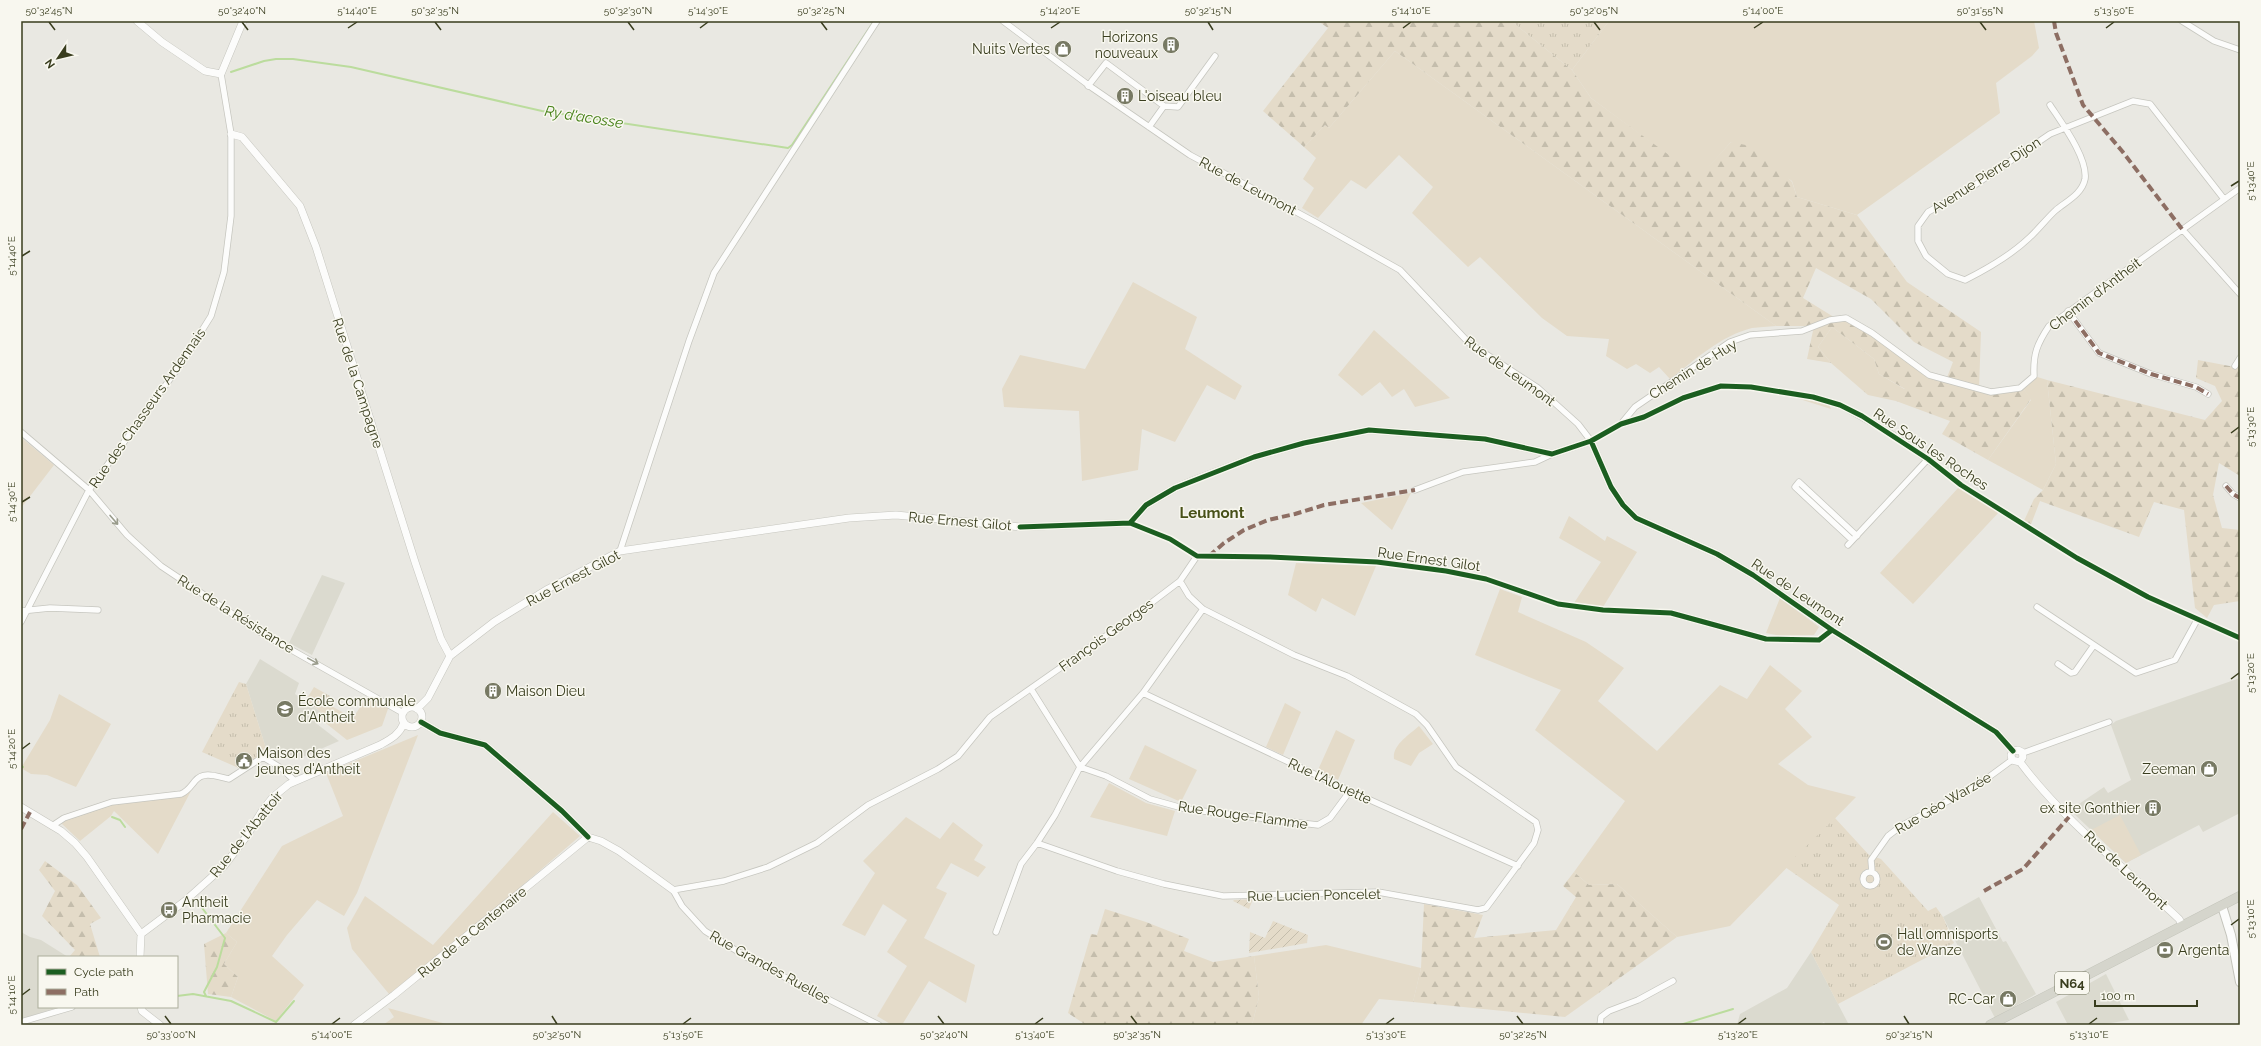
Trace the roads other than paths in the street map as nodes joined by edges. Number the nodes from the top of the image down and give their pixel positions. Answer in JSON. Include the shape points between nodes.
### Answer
{"nodes":[{"id":1,"x":137,"y":21,"type":"edge"},
{"id":2,"x":243,"y":21,"type":"edge"},
{"id":3,"x":877,"y":21,"type":"edge"},
{"id":4,"x":1004,"y":21,"type":"edge"},
{"id":5,"x":2182,"y":21,"type":"edge"},
{"id":6,"x":2240,"y":50,"type":"edge"},
{"id":7,"x":1215,"y":56,"type":"dead end"},
{"id":8,"x":221,"y":74,"type":"junction"},
{"id":9,"x":1088,"y":86,"type":"junction"},
{"id":10,"x":2050,"y":105,"type":"dead end"},
{"id":11,"x":1164,"y":106,"type":"junction"},
{"id":12,"x":1149,"y":127,"type":"junction"},
{"id":13,"x":2064,"y":128,"type":"junction"},
{"id":14,"x":231,"y":134,"type":"junction"},
{"id":15,"x":2240,"y":188,"type":"edge"},
{"id":16,"x":2224,"y":199,"type":"junction"},
{"id":17,"x":2182,"y":229,"type":"junction"},
{"id":18,"x":2240,"y":294,"type":"edge"},
{"id":19,"x":2068,"y":311,"type":"junction"},
{"id":20,"x":1822,"y":323,"type":"joint"},
{"id":21,"x":2240,"y":358,"type":"edge"},
{"id":22,"x":2235,"y":366,"type":"dead end"},
{"id":23,"x":2208,"y":394,"type":"dead end"},
{"id":24,"x":1621,"y":424,"type":"junction"},
{"id":25,"x":21,"y":432,"type":"edge"},
{"id":26,"x":1591,"y":441,"type":"junction"},
{"id":27,"x":1552,"y":454,"type":"junction"},
{"id":28,"x":1928,"y":459,"type":"junction"},
{"id":29,"x":2226,"y":486,"type":"dead end"},
{"id":30,"x":89,"y":490,"type":"junction"},
{"id":31,"x":1415,"y":490,"type":"dead end"},
{"id":32,"x":2240,"y":498,"type":"edge"},
{"id":33,"x":1130,"y":523,"type":"junction"},
{"id":34,"x":1855,"y":538,"type":"junction"},
{"id":35,"x":1848,"y":545,"type":"dead end"},
{"id":36,"x":620,"y":551,"type":"junction"},
{"id":37,"x":1197,"y":556,"type":"junction"},
{"id":38,"x":1180,"y":581,"type":"junction"},
{"id":39,"x":2037,"y":607,"type":"dead end"},
{"id":40,"x":1203,"y":609,"type":"junction"},
{"id":41,"x":98,"y":610,"type":"dead end"},
{"id":42,"x":24,"y":611,"type":"edge"},
{"id":43,"x":2197,"y":620,"type":"junction"},
{"id":44,"x":21,"y":622,"type":"edge"},
{"id":45,"x":1832,"y":630,"type":"junction"},
{"id":46,"x":2240,"y":638,"type":"edge"},
{"id":47,"x":2094,"y":645,"type":"junction"},
{"id":48,"x":450,"y":656,"type":"junction"},
{"id":49,"x":2058,"y":664,"type":"dead end"},
{"id":50,"x":1031,"y":689,"type":"junction"},
{"id":51,"x":1143,"y":693,"type":"junction"},
{"id":52,"x":417,"y":709,"type":"junction"},
{"id":53,"x":403,"y":713,"type":"junction"},
{"id":54,"x":421,"y":722,"type":"junction"},
{"id":55,"x":2109,"y":722,"type":"dead end"},
{"id":56,"x":404,"y":723,"type":"junction"},
{"id":57,"x":2013,"y":751,"type":"junction"},
{"id":58,"x":2023,"y":754,"type":"junction"},
{"id":59,"x":2016,"y":761,"type":"junction"},
{"id":60,"x":1080,"y":767,"type":"junction"},
{"id":61,"x":295,"y":781,"type":"junction"},
{"id":62,"x":1350,"y":791,"type":"junction"},
{"id":63,"x":21,"y":807,"type":"edge"},
{"id":64,"x":52,"y":826,"type":"junction"},
{"id":65,"x":588,"y":837,"type":"junction"},
{"id":66,"x":1038,"y":843,"type":"junction"},
{"id":67,"x":1518,"y":866,"type":"junction"},
{"id":68,"x":1872,"y":872,"type":"dead end"},
{"id":69,"x":673,"y":890,"type":"junction"},
{"id":70,"x":2240,"y":896,"type":"edge"},
{"id":71,"x":2222,"y":906,"type":"junction"},
{"id":72,"x":2183,"y":926,"type":"junction"},
{"id":73,"x":996,"y":932,"type":"dead end"},
{"id":74,"x":141,"y":934,"type":"junction"},
{"id":75,"x":140,"y":956,"type":"edge"},
{"id":76,"x":1673,"y":981,"type":"dead end"},
{"id":77,"x":2240,"y":982,"type":"edge"},
{"id":78,"x":69,"y":1008,"type":"edge"},
{"id":79,"x":141,"y":1008,"type":"edge"},
{"id":80,"x":22,"y":1022,"type":"edge"},
{"id":81,"x":160,"y":1025,"type":"edge"},
{"id":82,"x":354,"y":1025,"type":"edge"},
{"id":83,"x":879,"y":1025,"type":"edge"},
{"id":84,"x":1600,"y":1025,"type":"edge"},
{"id":85,"x":1990,"y":1025,"type":"edge"}],
"edges":[{"from":1,"to":8,"type":"street","via":[[162,42],[205,70]]},
{"from":2,"to":8,"type":"street"},
{"from":3,"to":36,"type":"street","via":[[714,273]]},
{"from":4,"to":9,"type":"street","name":"Rue de Leumont"},
{"from":5,"to":6,"type":"street","via":[[2214,41]]},
{"from":7,"to":11,"type":"street","via":[[1178,107]]},
{"from":8,"to":14,"type":"street","name":"Rue des Chasseurs Ardennais"},
{"from":9,"to":11,"type":"street","via":[[1106,63]]},
{"from":9,"to":12,"type":"street","name":"Rue de Leumont"},
{"from":10,"to":13,"type":"street"},
{"from":11,"to":12,"type":"street"},
{"from":12,"to":26,"type":"street","name":"Rue de Leumont","via":[[1190,155],[1400,270],[1469,343],[1538,388],[1578,424]]},
{"from":13,"to":13,"type":"street","name":"Avenue Pierre Dijon","via":[[2050,134],[1966,191],[1928,212],[1918,226],[1918,241],[1926,256],[1948,274],[1965,280],[1987,270],[2028,239],[2056,210],[2077,195],[2085,179],[2080,154]]},
{"from":13,"to":16,"type":"street","name":"Avenue Pierre Dijon","via":[[2133,101],[2150,104]]},
{"from":14,"to":30,"type":"street","name":"Rue des Chasseurs Ardennais","via":[[231,210],[227,258],[211,316],[181,364]]},
{"from":14,"to":48,"type":"street","name":"Rue de la Campagne","via":[[242,137],[300,206],[316,247],[417,569],[441,639]]},
{"from":15,"to":16,"type":"street","name":"Chemin d'Antheit"},
{"from":16,"to":17,"type":"street","name":"Chemin d'Antheit"},
{"from":17,"to":18,"type":"street"},
{"from":17,"to":19,"type":"street","name":"Chemin d'Antheit"},
{"from":19,"to":20,"type":"street","name":"Chemin d'Antheit","via":[[2049,326],[2040,340],[2033,357],[2034,376],[2020,388],[1991,392],[1929,375],[1853,320],[1846,318]]},
{"from":19,"to":23,"type":"street","via":[[2099,353],[2151,374],[2196,387]]},
{"from":20,"to":24,"type":"street","name":"Chemin de Huy","via":[[1802,331],[1750,335],[1730,342],[1641,403]]},
{"from":21,"to":22,"type":"street"},
{"from":24,"to":26,"type":"street","name":"Rue Sous les Roches"},
{"from":24,"to":28,"type":"street","name":"Rue Sous les Roches","via":[[1644,417],[1683,398],[1721,386],[1751,387],[1813,396],[1840,405],[1897,437]]},
{"from":25,"to":30,"type":"street","name":"Rue de la Résistance"},
{"from":26,"to":27,"type":"street"},
{"from":26,"to":45,"type":"street","name":"Rue de Leumont","via":[[1611,487],[1636,518],[1718,554],[1775,589]]},
{"from":27,"to":31,"type":"street","via":[[1535,462],[1463,472]]},
{"from":27,"to":33,"type":"street","via":[[1485,439],[1369,430],[1304,443],[1254,457],[1192,481],[1146,505]]},
{"from":28,"to":34,"type":"street"},
{"from":28,"to":43,"type":"street","name":"Rue Sous les Roches","via":[[1961,485],[2077,558],[2148,597]]},
{"from":29,"to":32,"type":"street","via":[[2232,494]]},
{"from":30,"to":42,"type":"street","name":"Rue des Chasseurs Ardennais"},
{"from":30,"to":53,"type":"street","name":"Rue de la Résistance","one_way":true,"via":[[127,535],[161,566],[258,631]]},
{"from":33,"to":36,"type":"street","name":"Rue Ernest Gilot","via":[[1020,527],[896,515],[849,518]]},
{"from":33,"to":37,"type":"street","name":"Rue Ernest Gilot","via":[[1170,539]]},
{"from":34,"to":34,"type":"street","via":[[1799,482],[1795,487]]},
{"from":34,"to":35,"type":"street"},
{"from":36,"to":48,"type":"street","name":"Rue Ernest Gilot","via":[[548,589],[494,622]]},
{"from":37,"to":38,"type":"street","name":"François Georges"},
{"from":37,"to":45,"type":"street","name":"Rue Ernest Gilot","via":[[1374,562],[1446,571],[1486,579],[1558,604],[1603,610],[1671,613],[1766,639],[1819,640]]},
{"from":38,"to":40,"type":"street","name":"Rue Lucien Poncelet"},
{"from":38,"to":50,"type":"street","name":"François Georges"},
{"from":39,"to":47,"type":"street"},
{"from":40,"to":51,"type":"street"},
{"from":40,"to":67,"type":"street","name":"Rue Lucien Poncelet","via":[[1294,655],[1347,676],[1416,714],[1427,725],[1456,767],[1536,822],[1538,830],[1534,843]]},
{"from":41,"to":42,"type":"street","via":[[50,608]]},
{"from":42,"to":44,"type":"street","name":"Rue des Chasseurs Ardennais"},
{"from":43,"to":46,"type":"street","name":"Rue Sous les Roches"},
{"from":43,"to":47,"type":"street","via":[[2175,660],[2136,673]]},
{"from":45,"to":57,"type":"street","name":"Rue de Leumont","via":[[1996,732]]},
{"from":47,"to":49,"type":"street","via":[[2075,672],[2071,673]]},
{"from":48,"to":52,"type":"street","name":"Rue Ernest Gilot","via":[[428,698]]},
{"from":50,"to":60,"type":"street"},
{"from":50,"to":69,"type":"street","name":"François Georges","via":[[990,717],[958,756],[868,805],[818,843],[743,876]]},
{"from":51,"to":60,"type":"street"},
{"from":51,"to":62,"type":"street","name":"Rue l'Alouette"},
{"from":52,"to":53,"type":"street","via":[[408,709]]},
{"from":52,"to":54,"type":"street","via":[[421,715]]},
{"from":53,"to":56,"type":"street"},
{"from":54,"to":56,"type":"street","via":[[413,727]]},
{"from":54,"to":65,"type":"street","name":"Rue Grandes Ruelles","via":[[440,732],[485,745],[562,811]]},
{"from":55,"to":58,"type":"street"},
{"from":56,"to":61,"type":"street","name":"Rue de l'Abattoir","via":[[397,735],[380,745]]},
{"from":57,"to":58,"type":"street","via":[[2018,750]]},
{"from":57,"to":59,"type":"street","via":[[2011,755]]},
{"from":58,"to":59,"type":"street","via":[[2023,758]]},
{"from":59,"to":68,"type":"street","name":"Rue Géo Warzée","via":[[1978,786],[1901,826],[1888,836],[1871,860]]},
{"from":59,"to":72,"type":"street","name":"Rue de Leumont","via":[[2057,806],[2179,919]]},
{"from":60,"to":62,"type":"street","name":"Rue Rouge-Flamme","via":[[1106,776],[1150,799],[1186,810],[1318,825],[1330,818]]},
{"from":60,"to":66,"type":"street"},
{"from":61,"to":64,"type":"street","name":"Rue de l'Abattoir","via":[[263,757],[229,780],[208,774],[195,781],[181,794],[107,803],[64,818]]},
{"from":61,"to":74,"type":"street","name":"Rue de l'Abattoir","via":[[273,797],[224,866],[185,901]]},
{"from":62,"to":67,"type":"street","name":"Rue l'Alouette"},
{"from":63,"to":64,"type":"street"},
{"from":64,"to":74,"type":"street","via":[[75,843],[87,857]]},
{"from":65,"to":69,"type":"street","name":"Rue Grandes Ruelles","via":[[601,840],[619,851]]},
{"from":65,"to":82,"type":"street","name":"Rue de la Centenaire"},
{"from":66,"to":67,"type":"street","name":"Rue Lucien Poncelet","via":[[1117,871],[1223,896],[1378,892],[1478,910],[1486,908]]},
{"from":66,"to":73,"type":"street","via":[[1021,864]]},
{"from":69,"to":83,"type":"street","name":"Rue Grandes Ruelles","via":[[682,906],[705,931],[753,961]]},
{"from":70,"to":71,"type":"main road"},
{"from":71,"to":72,"type":"main road","number":"N64"},
{"from":71,"to":77,"type":"main road","via":[[2231,935]]},
{"from":72,"to":85,"type":"main road","number":"N64"},
{"from":74,"to":75,"type":"street"},
{"from":76,"to":84,"type":"street","via":[[1638,1000],[1609,1011],[1601,1017]]},
{"from":78,"to":80,"type":"street"},
{"from":79,"to":81,"type":"street"}]}
